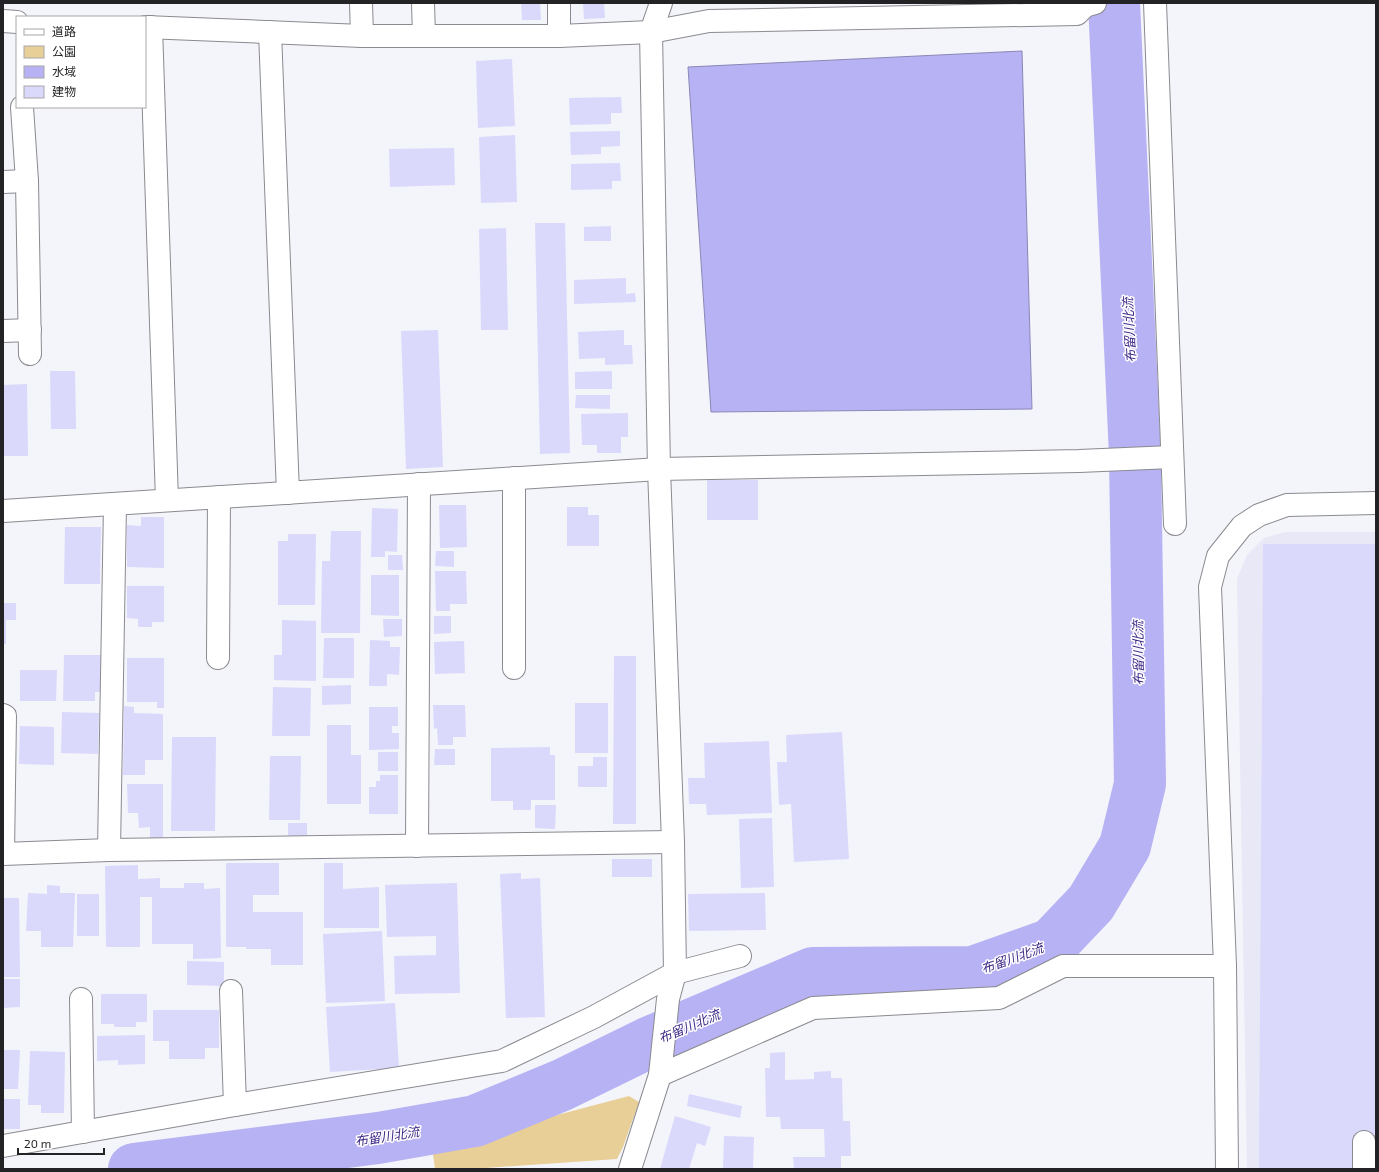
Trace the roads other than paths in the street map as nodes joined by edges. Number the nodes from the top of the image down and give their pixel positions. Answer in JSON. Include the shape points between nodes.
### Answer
{"nodes":[{"id":1,"x":362,"y":3,"type":"edge"},
{"id":2,"x":423,"y":3,"type":"edge"},
{"id":3,"x":559,"y":3,"type":"edge"},
{"id":4,"x":661,"y":3,"type":"edge"},
{"id":5,"x":1155,"y":3,"type":"edge"},
{"id":6,"x":1090,"y":5,"type":"edge"},
{"id":7,"x":148,"y":27,"type":"edge"},
{"id":8,"x":270,"y":32,"type":"junction"},
{"id":9,"x":651,"y":32,"type":"junction"},
{"id":10,"x":362,"y":36,"type":"junction"},
{"id":11,"x":424,"y":36,"type":"junction"},
{"id":12,"x":559,"y":36,"type":"junction"},
{"id":13,"x":22,"y":108,"type":"edge"},
{"id":14,"x":3,"y":182,"type":"edge"},
{"id":15,"x":27,"y":182,"type":"junction"},
{"id":16,"x":30,"y":330,"type":"junction"},
{"id":17,"x":3,"y":331,"type":"edge"},
{"id":18,"x":30,"y":354,"type":"dead end"},
{"id":19,"x":1172,"y":457,"type":"junction"},
{"id":20,"x":659,"y":469,"type":"junction"},
{"id":21,"x":514,"y":478,"type":"junction"},
{"id":22,"x":419,"y":484,"type":"junction"},
{"id":23,"x":288,"y":492,"type":"junction"},
{"id":24,"x":219,"y":497,"type":"junction"},
{"id":25,"x":167,"y":500,"type":"junction"},
{"id":26,"x":1376,"y":503,"type":"edge"},
{"id":27,"x":115,"y":504,"type":"junction"},
{"id":28,"x":3,"y":511,"type":"edge"},
{"id":29,"x":1175,"y":524,"type":"dead end"},
{"id":30,"x":218,"y":658,"type":"dead end"},
{"id":31,"x":514,"y":668,"type":"dead end"},
{"id":32,"x":3,"y":716,"type":"edge"},
{"id":33,"x":673,"y":842,"type":"junction"},
{"id":34,"x":417,"y":846,"type":"junction"},
{"id":35,"x":109,"y":850,"type":"junction"},
{"id":36,"x":740,"y":956,"type":"dead end"},
{"id":37,"x":1225,"y":966,"type":"junction"},
{"id":38,"x":675,"y":973,"type":"junction"},
{"id":39,"x":231,"y":991,"type":"dead end"},
{"id":40,"x":81,"y":999,"type":"dead end"},
{"id":41,"x":661,"y":1068,"type":"junction"},
{"id":42,"x":235,"y":1105,"type":"junction"},
{"id":43,"x":83,"y":1132,"type":"junction"},
{"id":44,"x":1364,"y":1142,"type":"dead end"},
{"id":45,"x":3,"y":1146,"type":"edge"},
{"id":46,"x":630,"y":1169,"type":"edge"},
{"id":47,"x":1226,"y":1169,"type":"edge"},
{"id":48,"x":1364,"y":1169,"type":"edge"}],
"edges":[{"from":1,"to":10,"type":"street"},
{"from":2,"to":11,"type":"street"},
{"from":3,"to":12,"type":"street"},
{"from":4,"to":9,"type":"street"},
{"from":5,"to":19,"type":"street"},
{"from":6,"to":9,"type":"street","via":[[1077,14],[709,21]]},
{"from":7,"to":8,"type":"street"},
{"from":7,"to":25,"type":"street"},
{"from":8,"to":10,"type":"street"},
{"from":8,"to":23,"type":"street"},
{"from":9,"to":12,"type":"street"},
{"from":9,"to":20,"type":"street"},
{"from":10,"to":11,"type":"street"},
{"from":11,"to":12,"type":"street"},
{"from":13,"to":15,"type":"street"},
{"from":14,"to":15,"type":"street"},
{"from":15,"to":16,"type":"street"},
{"from":16,"to":17,"type":"street"},
{"from":16,"to":18,"type":"street"},
{"from":19,"to":20,"type":"street","via":[[1071,462]]},
{"from":19,"to":29,"type":"street"},
{"from":20,"to":21,"type":"street"},
{"from":20,"to":33,"type":"street"},
{"from":21,"to":22,"type":"street"},
{"from":21,"to":31,"type":"street"},
{"from":22,"to":23,"type":"street"},
{"from":22,"to":34,"type":"street"},
{"from":23,"to":24,"type":"street"},
{"from":24,"to":25,"type":"street"},
{"from":24,"to":30,"type":"street"},
{"from":25,"to":27,"type":"street"},
{"from":26,"to":37,"type":"street","via":[[1287,505],[1260,515],[1242,526],[1218,556],[1210,587]]},
{"from":27,"to":28,"type":"street"},
{"from":27,"to":35,"type":"street"},
{"from":32,"to":35,"type":"street","via":[[3,854]]},
{"from":33,"to":34,"type":"street"},
{"from":33,"to":38,"type":"street"},
{"from":34,"to":35,"type":"street"},
{"from":36,"to":38,"type":"street"},
{"from":37,"to":41,"type":"street","via":[[1063,966],[999,998],[813,1008]]},
{"from":37,"to":47,"type":"street"},
{"from":38,"to":41,"type":"street","via":[[668,999]]},
{"from":38,"to":42,"type":"street","via":[[594,1018],[502,1062]]},
{"from":39,"to":42,"type":"street"},
{"from":40,"to":43,"type":"street"},
{"from":41,"to":46,"type":"street"},
{"from":42,"to":43,"type":"street"},
{"from":43,"to":45,"type":"street"},
{"from":44,"to":48,"type":"street"}]}
